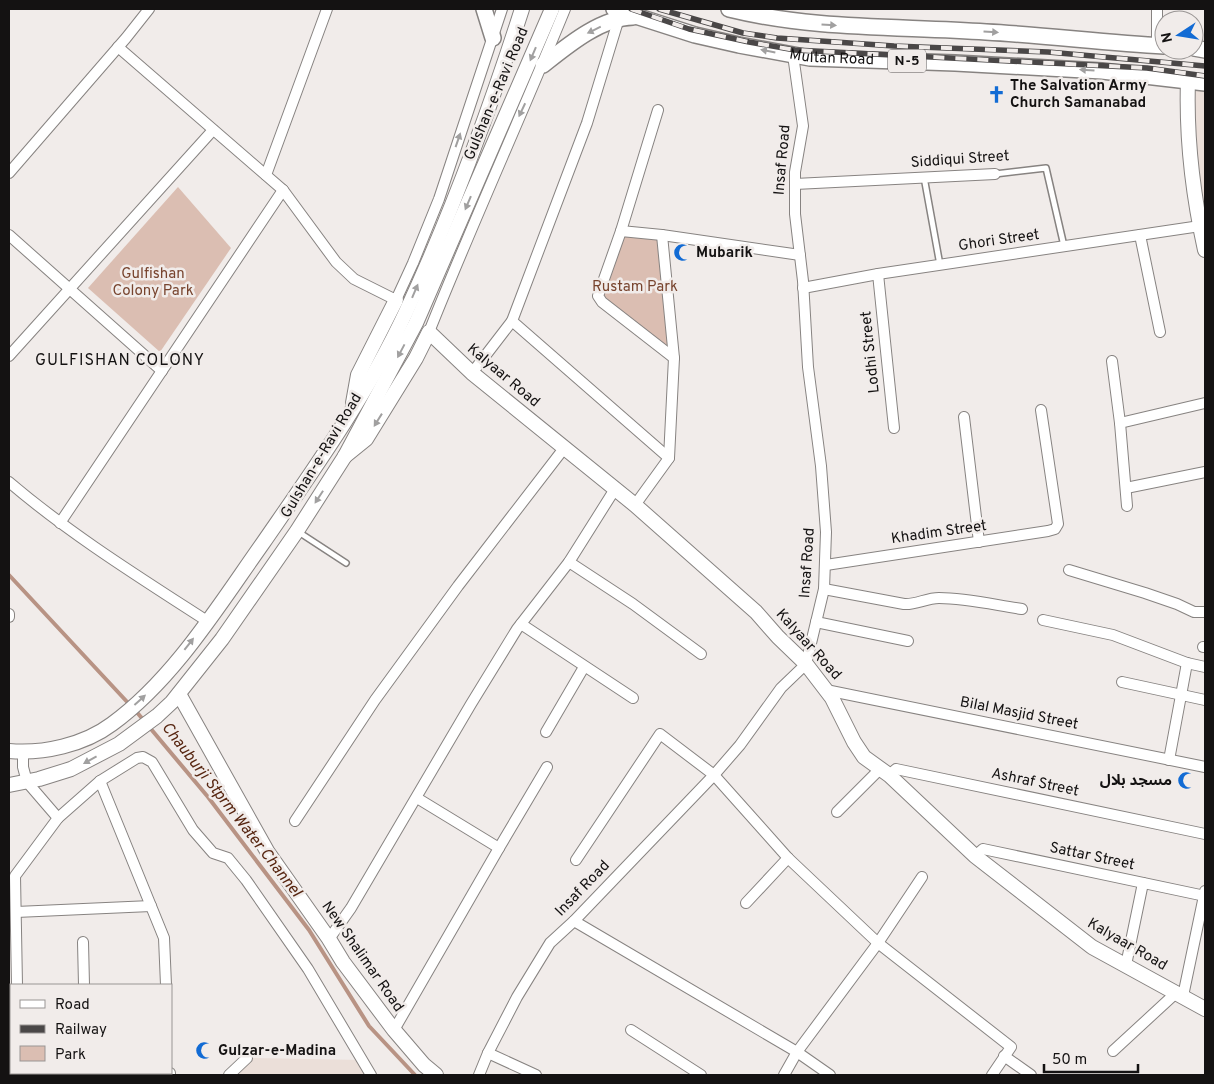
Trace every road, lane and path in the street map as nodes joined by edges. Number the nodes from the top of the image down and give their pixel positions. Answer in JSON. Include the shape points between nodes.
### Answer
{"nodes":[{"id":1,"x":149,"y":9,"type":"edge"},
{"id":2,"x":328,"y":9,"type":"edge"},
{"id":3,"x":484,"y":9,"type":"edge"},
{"id":4,"x":502,"y":9,"type":"edge"},
{"id":5,"x":522,"y":9,"type":"edge"},
{"id":6,"x":552,"y":9,"type":"edge"},
{"id":7,"x":565,"y":9,"type":"edge"},
{"id":8,"x":729,"y":9,"type":"edge"},
{"id":9,"x":617,"y":13,"type":"edge"},
{"id":10,"x":493,"y":38,"type":"junction"},
{"id":11,"x":1154,"y":45,"type":"edge"},
{"id":12,"x":118,"y":47,"type":"junction"},
{"id":13,"x":793,"y":55,"type":"junction"},
{"id":14,"x":543,"y":66,"type":"junction"},
{"id":15,"x":1188,"y":81,"type":"junction"},
{"id":16,"x":1205,"y":83,"type":"edge"},
{"id":17,"x":658,"y":110,"type":"dead end"},
{"id":18,"x":213,"y":130,"type":"junction"},
{"id":19,"x":9,"y":173,"type":"edge"},
{"id":20,"x":995,"y":174,"type":"joint"},
{"id":21,"x":266,"y":175,"type":"junction"},
{"id":22,"x":924,"y":177,"type":"junction"},
{"id":23,"x":794,"y":184,"type":"junction"},
{"id":24,"x":283,"y":190,"type":"junction"},
{"id":25,"x":1200,"y":226,"type":"junction"},
{"id":26,"x":621,"y":231,"type":"junction"},
{"id":27,"x":9,"y":235,"type":"edge"},
{"id":28,"x":662,"y":235,"type":"junction"},
{"id":29,"x":1140,"y":235,"type":"junction"},
{"id":30,"x":1064,"y":246,"type":"junction"},
{"id":31,"x":1205,"y":250,"type":"edge"},
{"id":32,"x":800,"y":255,"type":"junction"},
{"id":33,"x":940,"y":264,"type":"junction"},
{"id":34,"x":878,"y":274,"type":"junction"},
{"id":35,"x":70,"y":288,"type":"junction"},
{"id":36,"x":803,"y":288,"type":"junction"},
{"id":37,"x":396,"y":300,"type":"junction"},
{"id":38,"x":512,"y":321,"type":"junction"},
{"id":39,"x":429,"y":332,"type":"junction"},
{"id":40,"x":1160,"y":332,"type":"dead end"},
{"id":41,"x":9,"y":356,"type":"edge"},
{"id":42,"x":674,"y":358,"type":"junction"},
{"id":43,"x":1112,"y":361,"type":"dead end"},
{"id":44,"x":162,"y":371,"type":"junction"},
{"id":45,"x":472,"y":373,"type":"junction"},
{"id":46,"x":1205,"y":403,"type":"edge"},
{"id":47,"x":1041,"y":410,"type":"dead end"},
{"id":48,"x":351,"y":411,"type":"junction"},
{"id":49,"x":964,"y":417,"type":"dead end"},
{"id":50,"x":1120,"y":423,"type":"junction"},
{"id":51,"x":894,"y":428,"type":"dead end"},
{"id":52,"x":565,"y":447,"type":"junction"},
{"id":53,"x":345,"y":456,"type":"junction"},
{"id":54,"x":669,"y":458,"type":"junction"},
{"id":55,"x":1205,"y":472,"type":"edge"},
{"id":56,"x":9,"y":482,"type":"edge"},
{"id":57,"x":1126,"y":488,"type":"junction"},
{"id":58,"x":615,"y":489,"type":"junction"},
{"id":59,"x":635,"y":505,"type":"junction"},
{"id":60,"x":1127,"y":506,"type":"dead end"},
{"id":61,"x":60,"y":523,"type":"junction"},
{"id":62,"x":297,"y":531,"type":"junction"},
{"id":63,"x":979,"y":542,"type":"junction"},
{"id":64,"x":568,"y":562,"type":"junction"},
{"id":65,"x":346,"y":563,"type":"dead end"},
{"id":66,"x":826,"y":564,"type":"junction"},
{"id":67,"x":1069,"y":570,"type":"dead end"},
{"id":68,"x":824,"y":589,"type":"junction"},
{"id":69,"x":224,"y":598,"type":"junction"},
{"id":70,"x":1022,"y":609,"type":"dead end"},
{"id":71,"x":240,"y":612,"type":"junction"},
{"id":72,"x":1205,"y":612,"type":"edge"},
{"id":73,"x":9,"y":614,"type":"edge"},
{"id":74,"x":9,"y":617,"type":"edge"},
{"id":75,"x":1043,"y":620,"type":"dead end"},
{"id":76,"x":207,"y":621,"type":"junction"},
{"id":77,"x":816,"y":622,"type":"junction"},
{"id":78,"x":521,"y":624,"type":"junction"},
{"id":79,"x":908,"y":641,"type":"dead end"},
{"id":80,"x":701,"y":654,"type":"dead end"},
{"id":81,"x":1188,"y":663,"type":"junction"},
{"id":82,"x":806,"y":664,"type":"junction"},
{"id":83,"x":584,"y":666,"type":"junction"},
{"id":84,"x":1205,"y":667,"type":"edge"},
{"id":85,"x":1122,"y":682,"type":"dead end"},
{"id":86,"x":826,"y":690,"type":"junction"},
{"id":87,"x":1182,"y":695,"type":"junction"},
{"id":88,"x":175,"y":698,"type":"junction"},
{"id":89,"x":633,"y":698,"type":"dead end"},
{"id":90,"x":1205,"y":700,"type":"edge"},
{"id":91,"x":546,"y":732,"type":"dead end"},
{"id":92,"x":16,"y":751,"type":"edge"},
{"id":93,"x":1169,"y":760,"type":"junction"},
{"id":94,"x":548,"y":767,"type":"dead end"},
{"id":95,"x":1205,"y":767,"type":"edge"},
{"id":96,"x":884,"y":772,"type":"junction"},
{"id":97,"x":714,"y":775,"type":"junction"},
{"id":98,"x":100,"y":781,"type":"junction"},
{"id":99,"x":27,"y":782,"type":"junction"},
{"id":100,"x":9,"y":785,"type":"edge"},
{"id":101,"x":417,"y":798,"type":"junction"},
{"id":102,"x":837,"y":812,"type":"dead end"},
{"id":103,"x":58,"y":818,"type":"junction"},
{"id":104,"x":295,"y":821,"type":"dead end"},
{"id":105,"x":1205,"y":834,"type":"edge"},
{"id":106,"x":499,"y":848,"type":"junction"},
{"id":107,"x":975,"y":856,"type":"junction"},
{"id":108,"x":788,"y":858,"type":"junction"},
{"id":109,"x":576,"y":860,"type":"dead end"},
{"id":110,"x":14,"y":868,"type":"edge"},
{"id":111,"x":922,"y":877,"type":"dead end"},
{"id":112,"x":1143,"y":883,"type":"junction"},
{"id":113,"x":1205,"y":895,"type":"edge"},
{"id":114,"x":746,"y":902,"type":"dead end"},
{"id":115,"x":151,"y":906,"type":"junction"},
{"id":116,"x":16,"y":912,"type":"junction"},
{"id":117,"x":574,"y":921,"type":"junction"},
{"id":118,"x":329,"y":939,"type":"junction"},
{"id":119,"x":83,"y":942,"type":"dead end"},
{"id":120,"x":878,"y":943,"type":"junction"},
{"id":121,"x":1126,"y":965,"type":"junction"},
{"id":122,"x":17,"y":984,"type":"edge"},
{"id":123,"x":84,"y":984,"type":"edge"},
{"id":124,"x":166,"y":984,"type":"edge"},
{"id":125,"x":1180,"y":994,"type":"junction"},
{"id":126,"x":1205,"y":1008,"type":"edge"},
{"id":127,"x":394,"y":1030,"type":"junction"},
{"id":128,"x":631,"y":1030,"type":"dead end"},
{"id":129,"x":1113,"y":1051,"type":"dead end"},
{"id":130,"x":796,"y":1052,"type":"junction"},
{"id":131,"x":488,"y":1053,"type":"junction"},
{"id":132,"x":1004,"y":1056,"type":"junction"},
{"id":133,"x":247,"y":1058,"type":"dead end"},
{"id":134,"x":229,"y":1075,"type":"edge"},
{"id":135,"x":371,"y":1075,"type":"edge"},
{"id":136,"x":436,"y":1075,"type":"edge"},
{"id":137,"x":479,"y":1075,"type":"edge"},
{"id":138,"x":536,"y":1075,"type":"edge"},
{"id":139,"x":701,"y":1075,"type":"edge"},
{"id":140,"x":784,"y":1075,"type":"edge"},
{"id":141,"x":830,"y":1075,"type":"edge"},
{"id":142,"x":992,"y":1075,"type":"edge"},
{"id":143,"x":1031,"y":1075,"type":"edge"}],
"edges":[{"from":1,"to":12,"type":"street"},
{"from":2,"to":21,"type":"street"},
{"from":3,"to":10,"type":"main road"},
{"from":4,"to":10,"type":"street"},
{"from":48,"to":5,"type":"main road","name":"Gulshan-e-Ravi Road","one_way":true,"via":[[404,316],[456,194]]},
{"from":6,"to":53,"type":"main road","name":"Gulshan-e-Ravi Road","one_way":true,"via":[[416,323]]},
{"from":7,"to":14,"type":"street"},
{"from":8,"to":11,"type":"main road","name":"Multan Road","number":"N-5","one_way":true,"via":[[811,24],[985,32]]},
{"from":13,"to":9,"type":"main road","name":"Multan Road","number":"N-5","one_way":true,"via":[[695,35]]},
{"from":9,"to":14,"type":"main road","one_way":true},
{"from":9,"to":38,"type":"street","via":[[587,123]]},
{"from":37,"to":10,"type":"street","one_way":true,"via":[[438,199]]},
{"from":12,"to":18,"type":"street"},
{"from":12,"to":19,"type":"street"},
{"from":15,"to":13,"type":"main road","name":"Multan Road","number":"N-5","one_way":true,"via":[[1102,71]]},
{"from":13,"to":23,"type":"street","name":"Insaf Road","via":[[803,126]]},
{"from":14,"to":39,"type":"street","one_way":true,"via":[[514,127]]},
{"from":15,"to":16,"type":"main road","name":"Multan Road","number":"N-5"},
{"from":15,"to":25,"type":"main road","via":[[1195,206]]},
{"from":17,"to":26,"type":"street"},
{"from":18,"to":21,"type":"street"},
{"from":18,"to":35,"type":"street"},
{"from":20,"to":22,"type":"street","name":"Siddiqui Street"},
{"from":20,"to":30,"type":"lane","name":"Siddiqui Street","via":[[1046,168]]},
{"from":21,"to":24,"type":"street"},
{"from":22,"to":23,"type":"street","name":"Siddiqui Street"},
{"from":22,"to":33,"type":"lane"},
{"from":23,"to":32,"type":"street","name":"Insaf Road"},
{"from":24,"to":37,"type":"street","via":[[336,262],[354,279]]},
{"from":24,"to":44,"type":"street"},
{"from":25,"to":29,"type":"street","name":"Ghori Street"},
{"from":25,"to":31,"type":"main road"},
{"from":26,"to":28,"type":"street"},
{"from":26,"to":42,"type":"street","via":[[598,296]]},
{"from":27,"to":35,"type":"street"},
{"from":28,"to":32,"type":"street"},
{"from":28,"to":42,"type":"street"},
{"from":29,"to":30,"type":"street","name":"Ghori Street"},
{"from":29,"to":40,"type":"street"},
{"from":30,"to":33,"type":"street","name":"Ghori Street"},
{"from":32,"to":36,"type":"street","name":"Insaf Road"},
{"from":33,"to":34,"type":"street","name":"Ghori Street"},
{"from":34,"to":36,"type":"street","name":"Ghori Street"},
{"from":34,"to":51,"type":"street","name":"Lodhi Street"},
{"from":35,"to":41,"type":"street"},
{"from":35,"to":44,"type":"street"},
{"from":36,"to":66,"type":"street","name":"Insaf Road","via":[[808,367],[825,513]]},
{"from":37,"to":48,"type":"main road","via":[[358,375]]},
{"from":38,"to":45,"type":"street"},
{"from":38,"to":54,"type":"street"},
{"from":39,"to":45,"type":"main road","name":"Kalyaar Road"},
{"from":39,"to":53,"type":"main road","one_way":true,"via":[[366,439]]},
{"from":42,"to":54,"type":"street"},
{"from":43,"to":50,"type":"street"},
{"from":44,"to":61,"type":"street"},
{"from":45,"to":52,"type":"main road","name":"Kalyaar Road"},
{"from":46,"to":50,"type":"street"},
{"from":47,"to":63,"type":"street","name":"Khadim Street","via":[[1058,524],[1048,531]]},
{"from":48,"to":69,"type":"main road","name":"Gulshan-e-Ravi Road"},
{"from":49,"to":63,"type":"street"},
{"from":50,"to":57,"type":"street"},
{"from":52,"to":58,"type":"main road","name":"Kalyaar Road"},
{"from":52,"to":104,"type":"street","via":[[375,700]]},
{"from":53,"to":62,"type":"main road","name":"Gulshan-e-Ravi Road","one_way":true},
{"from":54,"to":59,"type":"street"},
{"from":55,"to":57,"type":"street"},
{"from":56,"to":61,"type":"street"},
{"from":57,"to":60,"type":"street"},
{"from":58,"to":59,"type":"main road","name":"Kalyaar Road"},
{"from":58,"to":64,"type":"street"},
{"from":59,"to":82,"type":"main road","name":"Kalyaar Road","via":[[756,612]]},
{"from":61,"to":76,"type":"street"},
{"from":62,"to":65,"type":"lane"},
{"from":62,"to":71,"type":"main road","name":"Gulshan-e-Ravi Road"},
{"from":63,"to":66,"type":"street","name":"Khadim Street"},
{"from":64,"to":78,"type":"street"},
{"from":64,"to":80,"type":"street"},
{"from":66,"to":68,"type":"street","name":"Insaf Road"},
{"from":67,"to":72,"type":"street","via":[[1194,612]]},
{"from":68,"to":70,"type":"street","via":[[904,604],[937,598]]},
{"from":68,"to":77,"type":"street","name":"Insaf Road"},
{"from":69,"to":71,"type":"main road"},
{"from":69,"to":76,"type":"main road","name":"Gulshan-e-Ravi Road"},
{"from":71,"to":88,"type":"main road","name":"Gulshan-e-Ravi Road"},
{"from":73,"to":74,"type":"street"},
{"from":75,"to":81,"type":"street","via":[[1113,635]]},
{"from":92,"to":76,"type":"main road","name":"Gulshan-e-Ravi Road","one_way":true,"via":[[44,750],[85,739],[104,729],[160,682]]},
{"from":77,"to":79,"type":"street"},
{"from":77,"to":82,"type":"street","name":"Insaf Road"},
{"from":78,"to":83,"type":"street"},
{"from":78,"to":101,"type":"street","via":[[470,704]]},
{"from":81,"to":84,"type":"street"},
{"from":81,"to":87,"type":"street"},
{"from":82,"to":86,"type":"main road","name":"Kalyaar Road"},
{"from":82,"to":97,"type":"street","name":"Insaf Road","via":[[781,688]]},
{"from":83,"to":89,"type":"street"},
{"from":83,"to":91,"type":"street"},
{"from":85,"to":87,"type":"street"},
{"from":86,"to":93,"type":"street","name":"Bilal Masjid Street"},
{"from":86,"to":96,"type":"main road","name":"Kalyaar Road","via":[[864,757]]},
{"from":87,"to":90,"type":"street"},
{"from":87,"to":93,"type":"street"},
{"from":88,"to":99,"type":"main road","name":"Gulshan-e-Ravi Road","one_way":true,"via":[[132,735],[85,763]]},
{"from":88,"to":118,"type":"main road","name":"New Shalimar Road","via":[[267,852]]},
{"from":92,"to":99,"type":"street"},
{"from":93,"to":95,"type":"street","name":"Bilal Masjid Street"},
{"from":94,"to":106,"type":"street"},
{"from":96,"to":102,"type":"street"},
{"from":96,"to":105,"type":"street","name":"Ashraf Street","via":[[896,769]]},
{"from":96,"to":107,"type":"main road","name":"Kalyaar Road"},
{"from":97,"to":108,"type":"street"},
{"from":97,"to":109,"type":"street","via":[[660,734]]},
{"from":97,"to":117,"type":"street","name":"Insaf Road"},
{"from":98,"to":103,"type":"street"},
{"from":98,"to":115,"type":"street"},
{"from":98,"to":135,"type":"street","via":[[137,758],[143,756],[152,762],[193,830],[213,853],[228,858],[308,968]]},
{"from":99,"to":100,"type":"main road","name":"Gulshan-e-Ravi Road"},
{"from":99,"to":103,"type":"street"},
{"from":101,"to":106,"type":"street"},
{"from":101,"to":118,"type":"street"},
{"from":103,"to":110,"type":"street"},
{"from":106,"to":127,"type":"street"},
{"from":107,"to":112,"type":"street","name":"Sattar Street","via":[[983,849]]},
{"from":107,"to":121,"type":"main road","name":"Kalyaar Road","via":[[1092,947]]},
{"from":108,"to":114,"type":"street"},
{"from":108,"to":120,"type":"street"},
{"from":110,"to":116,"type":"street"},
{"from":111,"to":120,"type":"street"},
{"from":112,"to":113,"type":"street","name":"Sattar Street"},
{"from":112,"to":121,"type":"street"},
{"from":113,"to":125,"type":"street"},
{"from":115,"to":116,"type":"street"},
{"from":115,"to":124,"type":"street","via":[[164,938]]},
{"from":116,"to":122,"type":"street"},
{"from":117,"to":130,"type":"street"},
{"from":117,"to":131,"type":"street","name":"Insaf Road","via":[[550,943]]},
{"from":118,"to":127,"type":"main road","name":"New Shalimar Road"},
{"from":119,"to":123,"type":"street"},
{"from":120,"to":130,"type":"street"},
{"from":120,"to":132,"type":"street","via":[[1011,1047]]},
{"from":121,"to":125,"type":"main road","name":"Kalyaar Road"},
{"from":125,"to":126,"type":"main road","name":"Kalyaar Road"},
{"from":125,"to":129,"type":"street"},
{"from":127,"to":136,"type":"main road","name":"New Shalimar Road"},
{"from":128,"to":139,"type":"street"},
{"from":130,"to":140,"type":"street"},
{"from":130,"to":141,"type":"street"},
{"from":131,"to":137,"type":"street","name":"Insaf Road"},
{"from":131,"to":138,"type":"street"},
{"from":132,"to":142,"type":"street"},
{"from":132,"to":143,"type":"street"},
{"from":133,"to":134,"type":"street"}]}
